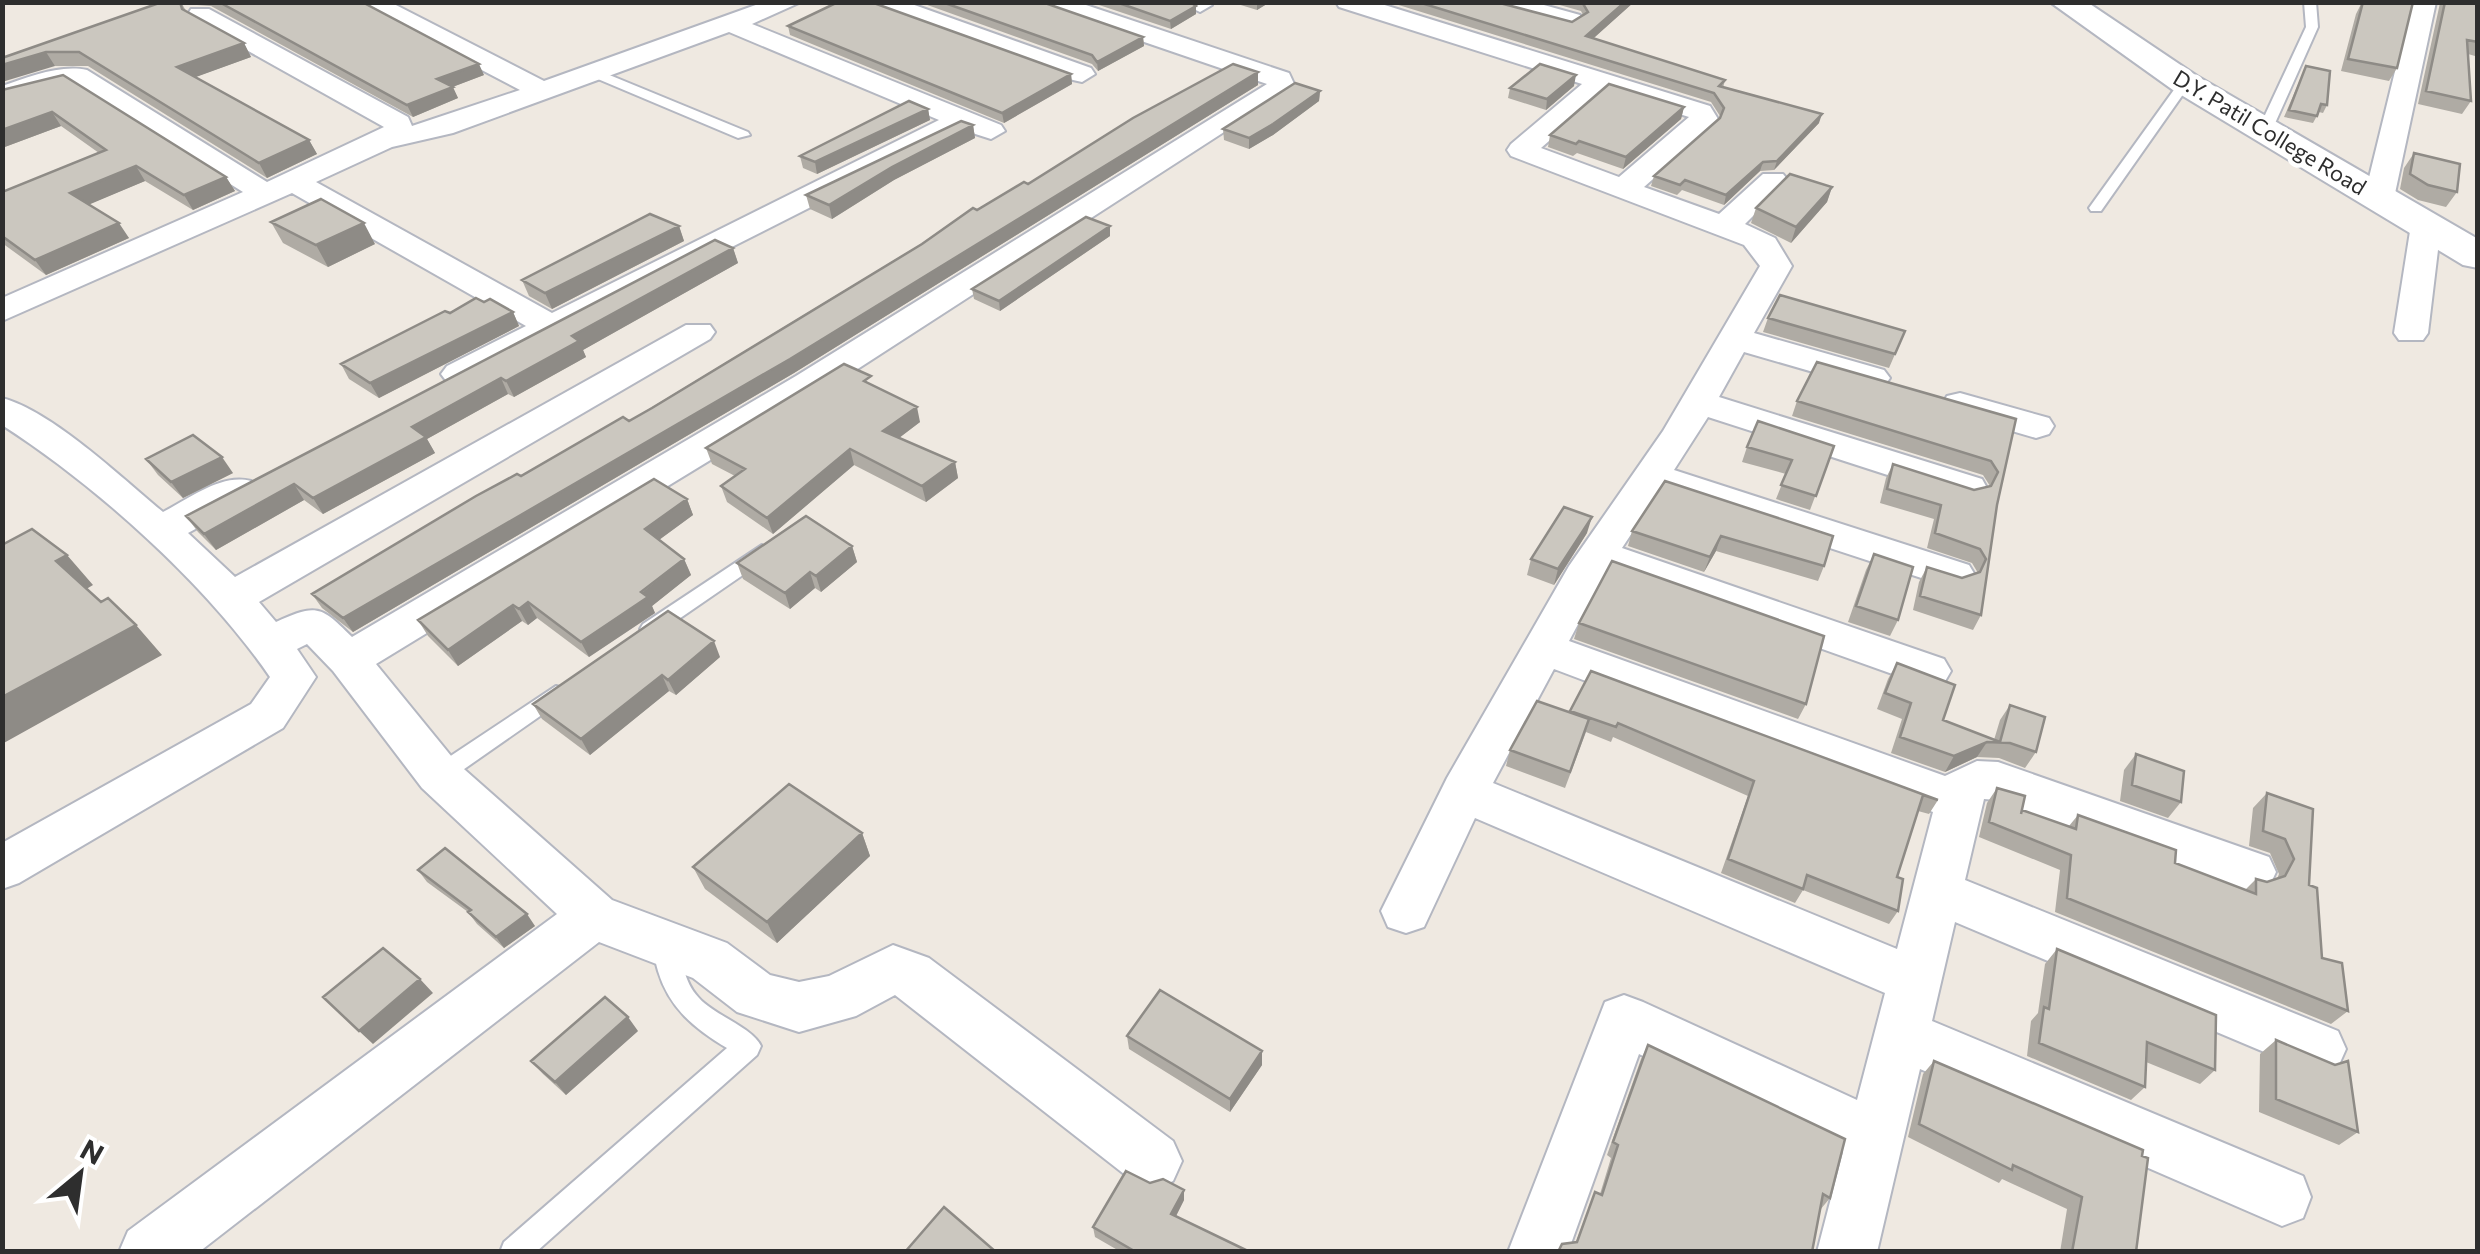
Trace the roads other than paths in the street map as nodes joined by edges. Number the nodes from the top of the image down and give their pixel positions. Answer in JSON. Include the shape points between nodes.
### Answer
{"nodes":[{"id":1,"x":788,"y":2,"type":"edge"},
{"id":2,"x":881,"y":2,"type":"edge"},
{"id":3,"x":1051,"y":2,"type":"edge"},
{"id":4,"x":1348,"y":2,"type":"edge"},
{"id":5,"x":1502,"y":2,"type":"edge"},
{"id":6,"x":2066,"y":2,"type":"edge"},
{"id":7,"x":2310,"y":2,"type":"edge"},
{"id":8,"x":2424,"y":2,"type":"edge"},
{"id":9,"x":378,"y":6,"type":"edge"},
{"id":10,"x":200,"y":14,"type":"edge"},
{"id":11,"x":1571,"y":20,"type":"edge"},
{"id":12,"x":729,"y":23,"type":"junction"},
{"id":13,"x":590,"y":72,"type":"junction"},
{"id":14,"x":1082,"y":74,"type":"dead end"},
{"id":15,"x":1603,"y":80,"type":"junction"},
{"id":16,"x":2185,"y":83,"type":"junction"},
{"id":17,"x":541,"y":90,"type":"junction"},
{"id":18,"x":2,"y":96,"type":"edge"},
{"id":19,"x":963,"y":120,"type":"junction"},
{"id":20,"x":2265,"y":130,"type":"junction"},
{"id":21,"x":991,"y":131,"type":"dead end"},
{"id":22,"x":743,"y":135,"type":"dead end"},
{"id":23,"x":383,"y":141,"type":"junction"},
{"id":24,"x":1773,"y":180,"type":"dead end"},
{"id":25,"x":277,"y":186,"type":"junction"},
{"id":26,"x":1630,"y":192,"type":"junction"},
{"id":27,"x":2379,"y":198,"type":"junction"},
{"id":28,"x":2096,"y":208,"type":"dead end"},
{"id":29,"x":2426,"y":225,"type":"junction"},
{"id":30,"x":1724,"y":226,"type":"junction"},
{"id":31,"x":2478,"y":256,"type":"edge"},
{"id":32,"x":2,"y":311,"type":"edge"},
{"id":33,"x":551,"y":326,"type":"junction"},
{"id":34,"x":698,"y":332,"type":"dead end"},
{"id":35,"x":2411,"y":333,"type":"dead end"},
{"id":36,"x":1734,"y":338,"type":"junction"},
{"id":37,"x":432,"y":388,"type":"edge"},
{"id":38,"x":1698,"y":402,"type":"junction"},
{"id":39,"x":2,"y":410,"type":"edge"},
{"id":40,"x":2036,"y":426,"type":"dead end"},
{"id":41,"x":1650,"y":476,"type":"junction"},
{"id":42,"x":262,"y":477,"type":"edge"},
{"id":43,"x":1968,"y":488,"type":"edge"},
{"id":44,"x":160,"y":530,"type":"junction"},
{"id":45,"x":781,"y":540,"type":"edge"},
{"id":46,"x":1597,"y":554,"type":"junction"},
{"id":47,"x":1955,"y":575,"type":"edge"},
{"id":48,"x":234,"y":598,"type":"junction"},
{"id":49,"x":634,"y":640,"type":"edge"},
{"id":50,"x":271,"y":643,"type":"junction"},
{"id":51,"x":1545,"y":649,"type":"junction"},
{"id":52,"x":348,"y":660,"type":"junction"},
{"id":53,"x":1929,"y":671,"type":"edge"},
{"id":54,"x":569,"y":686,"type":"edge"},
{"id":55,"x":438,"y":775,"type":"junction"},
{"id":56,"x":1464,"y":792,"type":"junction"},
{"id":57,"x":1958,"y":801,"type":"junction"},
{"id":58,"x":2,"y":868,"type":"edge"},
{"id":59,"x":2251,"y":872,"type":"dead end"},
{"id":60,"x":1936,"y":891,"type":"junction"},
{"id":61,"x":1406,"y":911,"type":"dead end"},
{"id":62,"x":594,"y":916,"type":"junction"},
{"id":63,"x":666,"y":948,"type":"junction"},
{"id":64,"x":1914,"y":981,"type":"junction"},
{"id":65,"x":1900,"y":1034,"type":"junction"},
{"id":66,"x":2319,"y":1049,"type":"dead end"},
{"id":67,"x":1875,"y":1138,"type":"junction"},
{"id":68,"x":1154,"y":1161,"type":"dead end"},
{"id":69,"x":2282,"y":1197,"type":"dead end"},
{"id":70,"x":1854,"y":1249,"type":"edge"},
{"id":71,"x":149,"y":1252,"type":"edge"},
{"id":72,"x":514,"y":1252,"type":"edge"},
{"id":73,"x":1538,"y":1252,"type":"edge"}],
"edges":[{"from":1,"to":12,"type":"street"},
{"from":2,"to":14,"type":"street"},
{"from":3,"to":52,"type":"street","via":[[1280,79],[1282,86],[809,384]]},
{"from":4,"to":15,"type":"street"},
{"from":5,"to":11,"type":"street"},
{"from":6,"to":16,"type":"street","name":"D.Y. Patil College Road"},
{"from":7,"to":20,"type":"lane","via":[[2312,28]]},
{"from":8,"to":27,"type":"street"},
{"from":9,"to":17,"type":"street"},
{"from":10,"to":23,"type":"street","via":[[398,124]]},
{"from":12,"to":13,"type":"street"},
{"from":12,"to":19,"type":"street"},
{"from":13,"to":17,"type":"street"},
{"from":13,"to":22,"type":"lane"},
{"from":15,"to":26,"type":"street","via":[[1686,106],[1704,119],[1631,180]]},
{"from":15,"to":26,"type":"street","via":[[1521,150]]},
{"from":16,"to":20,"type":"street","name":"D.Y. Patil College Road"},
{"from":16,"to":28,"type":"lane"},
{"from":17,"to":23,"type":"street","via":[[443,127]]},
{"from":18,"to":25,"type":"street","via":[[78,76]]},
{"from":19,"to":21,"type":"street"},
{"from":19,"to":33,"type":"street"},
{"from":20,"to":27,"type":"street","name":"D.Y. Patil College Road"},
{"from":23,"to":25,"type":"street"},
{"from":24,"to":30,"type":"street"},
{"from":25,"to":32,"type":"street"},
{"from":25,"to":33,"type":"street"},
{"from":26,"to":30,"type":"street"},
{"from":27,"to":29,"type":"street","name":"D.Y. Patil College Road"},
{"from":29,"to":31,"type":"street","name":"D.Y. Patil College Road"},
{"from":29,"to":35,"type":"street"},
{"from":30,"to":36,"type":"street","via":[[1754,238],[1776,266]]},
{"from":33,"to":37,"type":"street"},
{"from":34,"to":48,"type":"street"},
{"from":36,"to":38,"type":"street"},
{"from":36,"to":40,"type":"street"},
{"from":38,"to":41,"type":"street"},
{"from":38,"to":43,"type":"street"},
{"from":39,"to":44,"type":"street","via":[[49,436]]},
{"from":41,"to":46,"type":"street"},
{"from":41,"to":47,"type":"street"},
{"from":42,"to":44,"type":"street"},
{"from":44,"to":48,"type":"street"},
{"from":45,"to":49,"type":"lane"},
{"from":46,"to":51,"type":"street"},
{"from":46,"to":53,"type":"street"},
{"from":48,"to":50,"type":"street"},
{"from":50,"to":52,"type":"street","via":[[312,623]]},
{"from":50,"to":58,"type":"street","via":[[294,677],[267,716]]},
{"from":51,"to":56,"type":"street"},
{"from":51,"to":57,"type":"street"},
{"from":52,"to":55,"type":"street"},
{"from":54,"to":55,"type":"lane"},
{"from":55,"to":62,"type":"street"},
{"from":56,"to":61,"type":"street"},
{"from":56,"to":64,"type":"street"},
{"from":57,"to":59,"type":"street","via":[[1963,788],[1977,780],[1998,781]]},
{"from":57,"to":60,"type":"street"},
{"from":60,"to":64,"type":"street"},
{"from":60,"to":66,"type":"street"},
{"from":62,"to":63,"type":"street"},
{"from":62,"to":71,"type":"street"},
{"from":63,"to":68,"type":"street","via":[[709,960],[756,995],[799,1006],[837,1000],[893,969],[910,975]]},
{"from":63,"to":72,"type":"lane","via":[[669,978],[700,1018],[748,1046]]},
{"from":64,"to":65,"type":"street"},
{"from":65,"to":67,"type":"street"},
{"from":65,"to":69,"type":"street"},
{"from":67,"to":70,"type":"street"},
{"from":67,"to":73,"type":"street","via":[[1624,1020]]}]}
